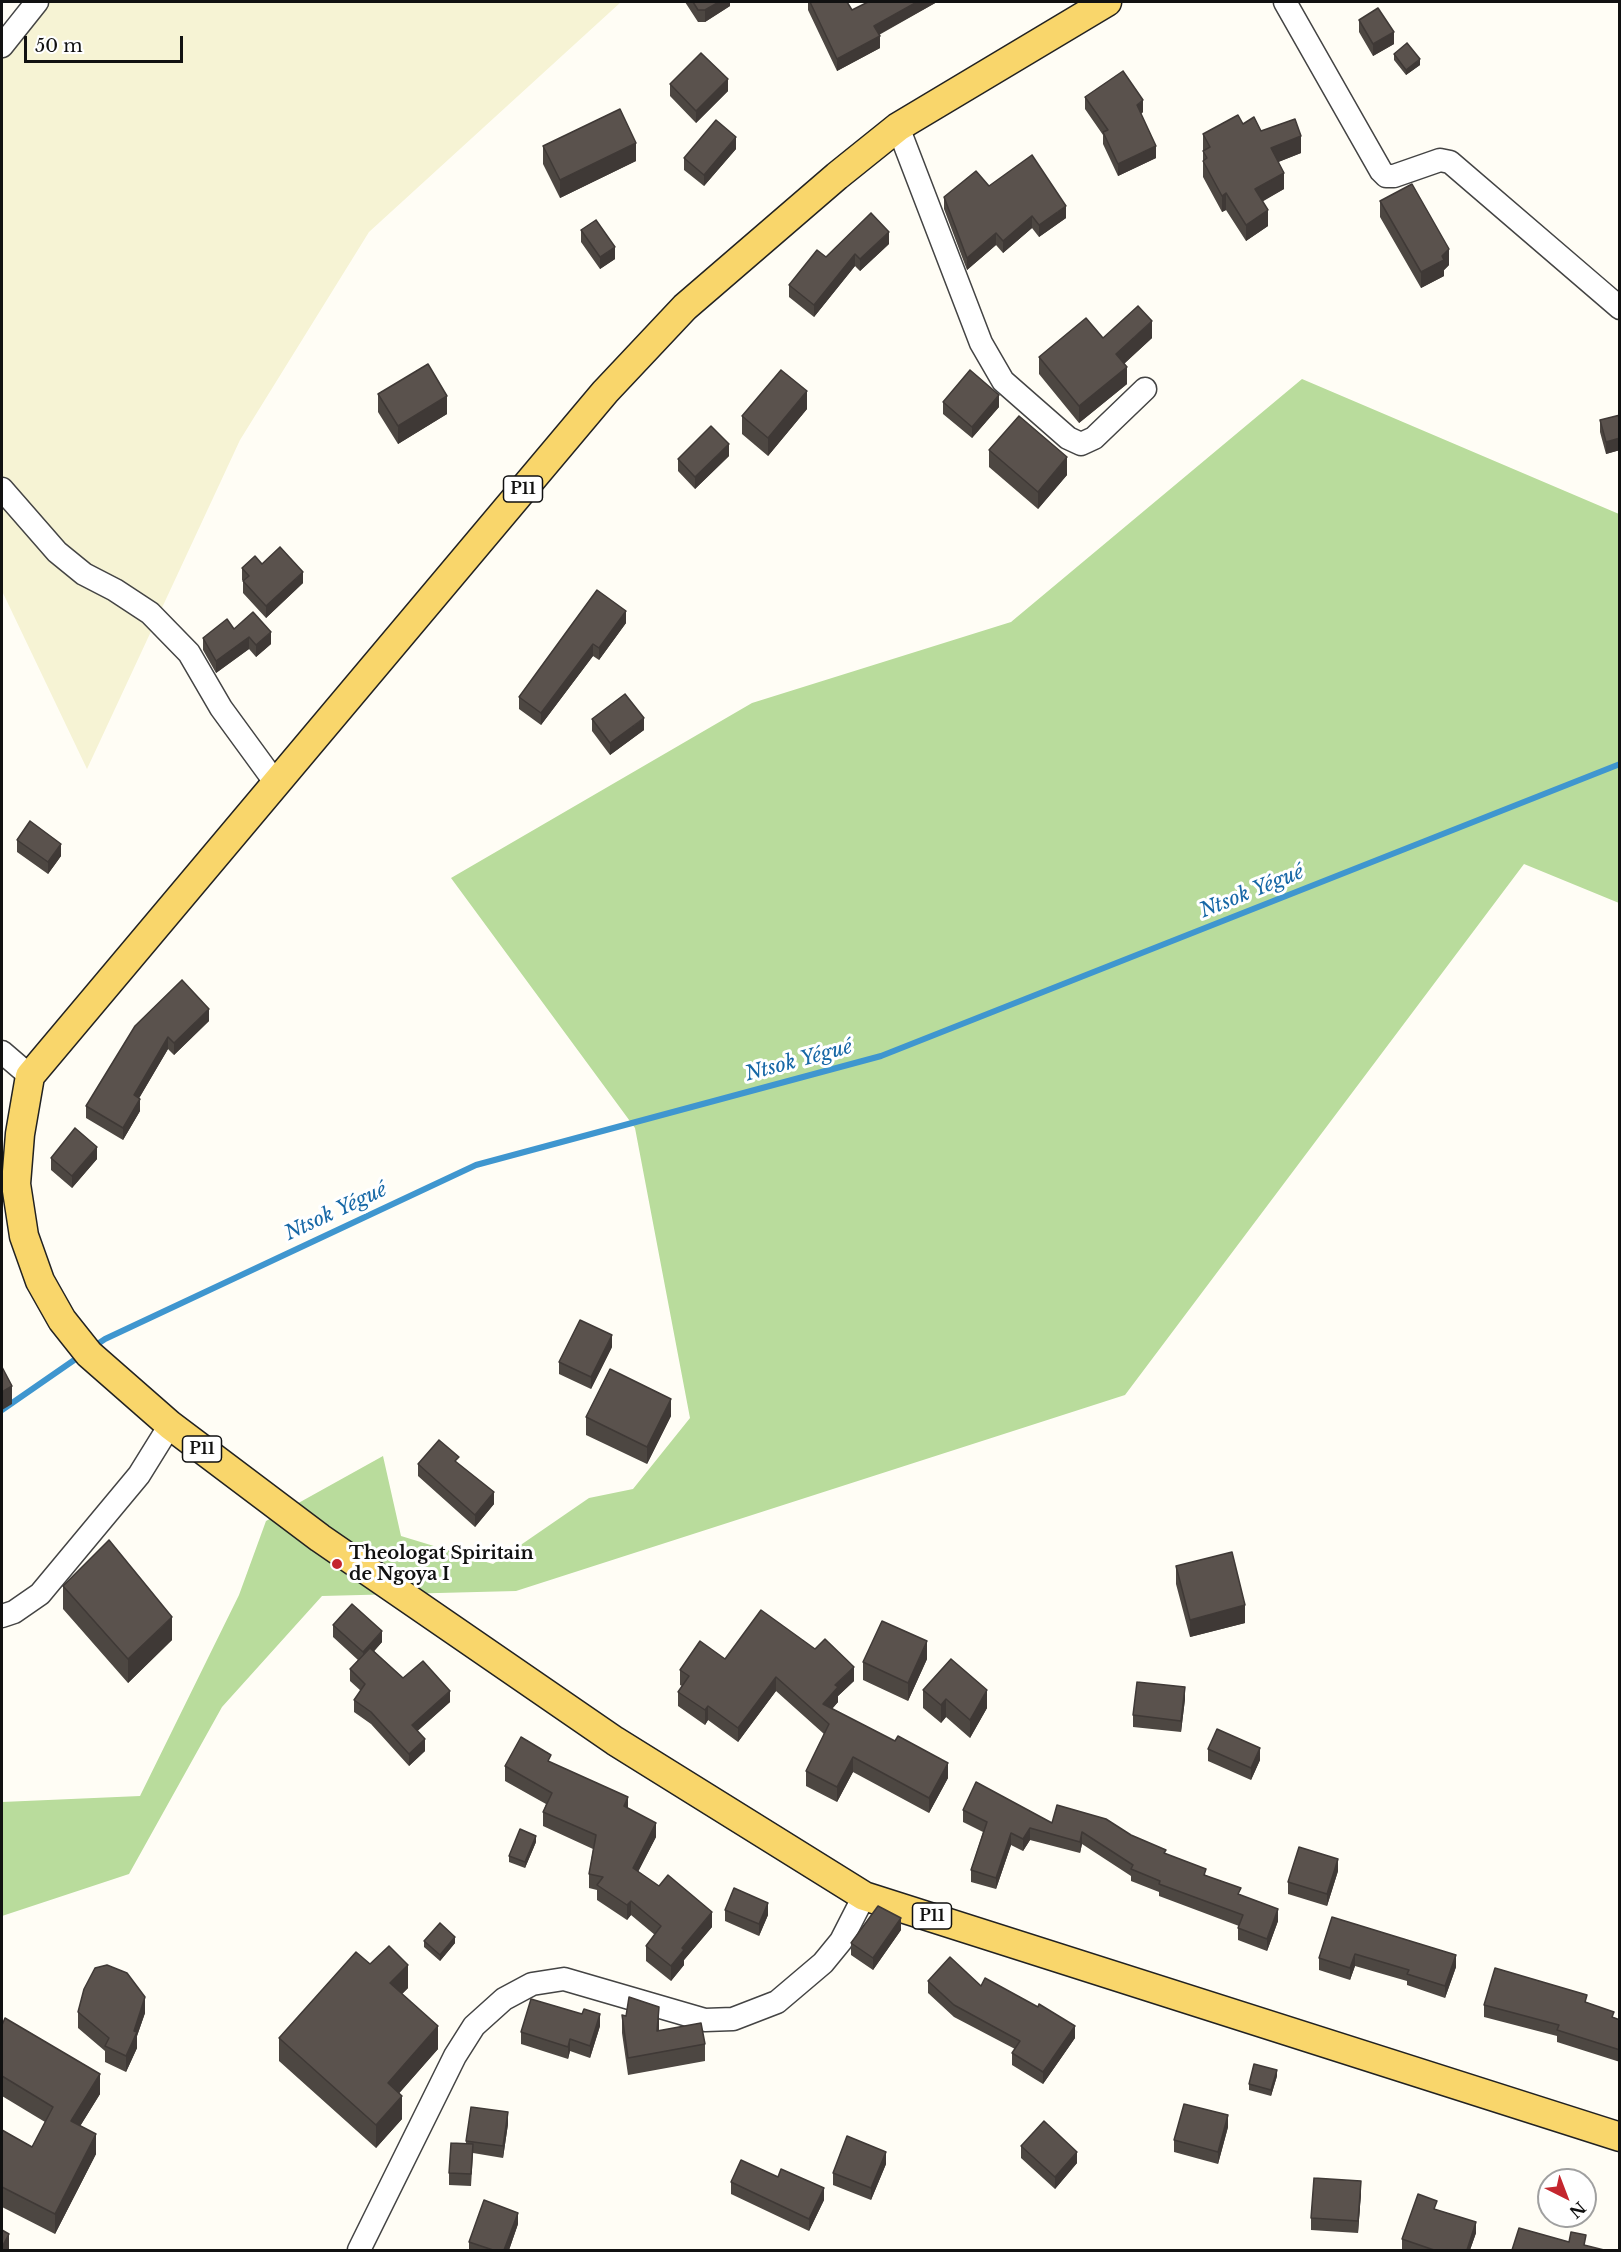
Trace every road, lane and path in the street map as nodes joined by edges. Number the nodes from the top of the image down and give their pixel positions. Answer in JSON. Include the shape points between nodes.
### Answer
{"nodes":[{"id":1,"x":37,"y":2,"type":"edge"},
{"id":2,"x":1107,"y":2,"type":"edge"},
{"id":3,"x":1285,"y":2,"type":"edge"},
{"id":4,"x":2,"y":46,"type":"edge"},
{"id":5,"x":898,"y":127,"type":"junction"},
{"id":6,"x":1620,"y":308,"type":"edge"},
{"id":7,"x":1145,"y":390,"type":"dead end"},
{"id":8,"x":2,"y":489,"type":"edge"},
{"id":9,"x":275,"y":782,"type":"junction"},
{"id":10,"x":2,"y":1052,"type":"edge"},
{"id":11,"x":30,"y":1076,"type":"junction"},
{"id":12,"x":170,"y":1425,"type":"junction"},
{"id":13,"x":2,"y":1616,"type":"edge"},
{"id":14,"x":864,"y":1896,"type":"junction"},
{"id":15,"x":1620,"y":2137,"type":"edge"},
{"id":16,"x":359,"y":2250,"type":"edge"}],
"edges":[{"from":1,"to":4,"type":"street"},
{"from":2,"to":5,"type":"main road","number":"P11"},
{"from":3,"to":6,"type":"street","via":[[1386,176],[1440,160],[1450,162]]},
{"from":5,"to":7,"type":"street","via":[[981,343],[1003,381],[1068,438],[1081,444],[1094,438]]},
{"from":5,"to":9,"type":"main road","number":"P11","via":[[686,307],[637,358]]},
{"from":8,"to":9,"type":"street","via":[[57,552],[84,574],[150,614],[189,653],[221,708]]},
{"from":9,"to":11,"type":"main road","number":"P11"},
{"from":10,"to":11,"type":"street"},
{"from":11,"to":12,"type":"main road","number":"P11","via":[[16,1184],[24,1236],[40,1281],[62,1320],[89,1354]]},
{"from":12,"to":13,"type":"street","via":[[139,1475],[40,1594]]},
{"from":12,"to":14,"type":"main road","number":"P11","via":[[320,1538],[615,1741]]},
{"from":14,"to":15,"type":"main road","number":"P11"},
{"from":14,"to":16,"type":"street","via":[[841,1941],[823,1963],[777,2002],[733,2019],[705,2020],[564,1979],[532,1984],[504,1999],[474,2026],[455,2056]]}]}
